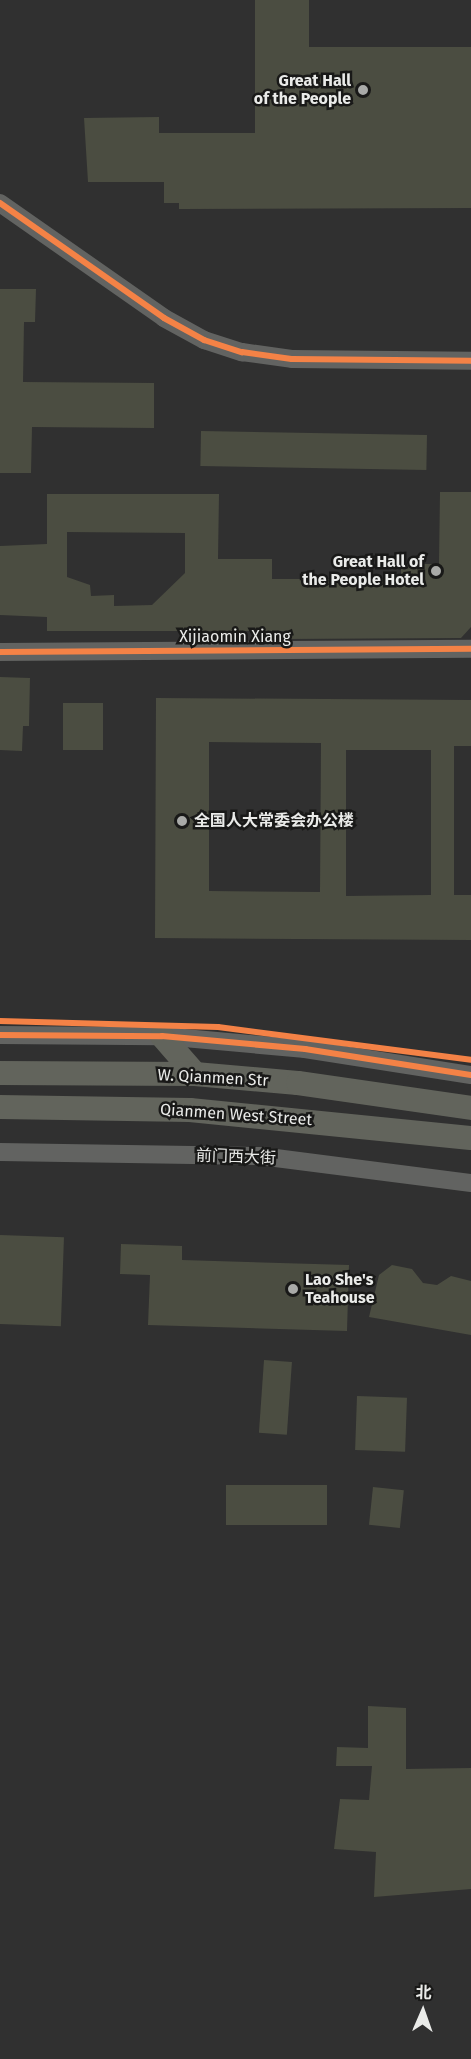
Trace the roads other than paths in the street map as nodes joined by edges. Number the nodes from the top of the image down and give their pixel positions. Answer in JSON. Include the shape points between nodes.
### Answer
{"nodes":[{"id":1,"x":0,"y":203,"type":"edge"},
{"id":2,"x":471,"y":360,"type":"edge"},
{"id":3,"x":471,"y":649,"type":"edge"},
{"id":4,"x":0,"y":652,"type":"edge"},
{"id":5,"x":0,"y":1035,"type":"edge"},
{"id":6,"x":162,"y":1036,"type":"junction"},
{"id":7,"x":0,"y":1073,"type":"edge"},
{"id":8,"x":195,"y":1074,"type":"junction"},
{"id":9,"x":471,"y":1074,"type":"edge"},
{"id":10,"x":0,"y":1107,"type":"edge"},
{"id":11,"x":471,"y":1108,"type":"edge"},
{"id":12,"x":471,"y":1138,"type":"edge"},
{"id":13,"x":0,"y":1152,"type":"edge"},
{"id":14,"x":471,"y":1183,"type":"edge"}],
"edges":[{"from":1,"to":2,"type":"street","via":[[164,318],[204,340],[242,352],[292,359]]},
{"from":3,"to":4,"type":"street","name":"Xijiaomin Xiang"},
{"from":5,"to":6,"type":"street"},
{"from":6,"to":8,"type":"main road"},
{"from":6,"to":9,"type":"street","via":[[305,1049]]},
{"from":7,"to":8,"type":"main road","name":"W. Qianmen Str"},
{"from":8,"to":11,"type":"main road","via":[[298,1083]]},
{"from":10,"to":12,"type":"main road","name":"Qianmen West Street","via":[[190,1110]]},
{"from":13,"to":14,"type":"street","name":"前门西大街","via":[[260,1156]]}]}
